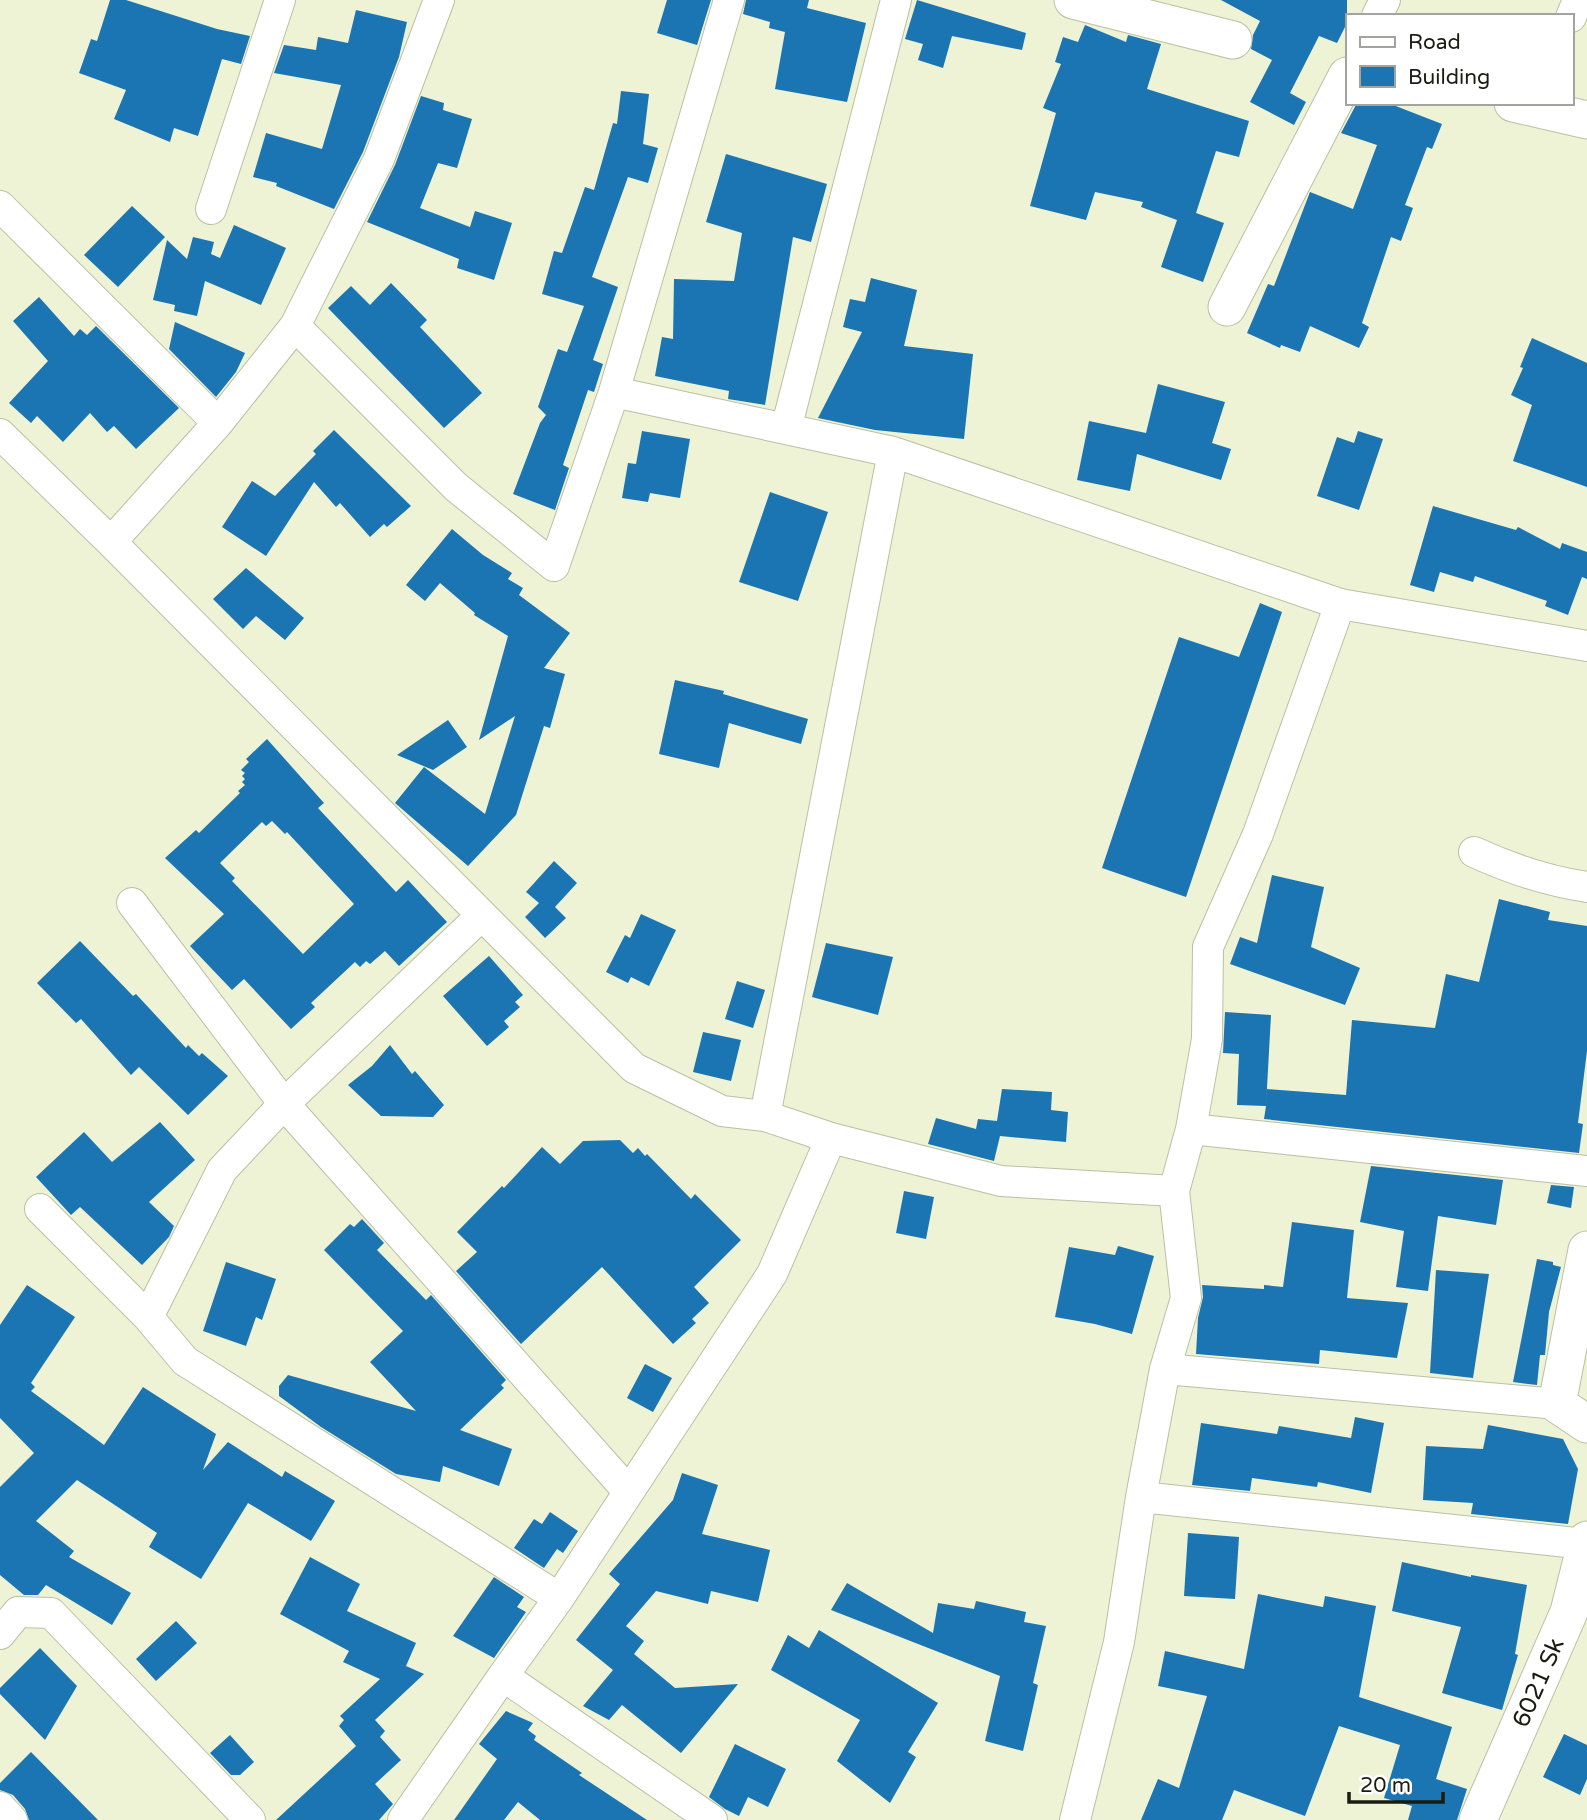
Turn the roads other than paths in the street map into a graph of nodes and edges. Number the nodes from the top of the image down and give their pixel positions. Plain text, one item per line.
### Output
1 (280, 0) edge
2 (439, 0) edge
3 (729, 0) edge
4 (896, 0) edge
5 (1073, 0) edge
6 (1139, 7) edge
7 (1233, 40) dead end
8 (1346, 78) edge
9 (1528, 105) edge
10 (1587, 120) edge
11 (0, 206) edge
12 (211, 209) dead end
13 (1227, 307) dead end
14 (295, 326) junction
15 (614, 392) junction
16 (218, 424) junction
17 (786, 429) junction
18 (0, 434) edge
19 (893, 452) junction
20 (111, 542) junction
21 (1340, 604) junction
22 (1587, 646) edge
23 (1474, 852) dead end
24 (1587, 887) edge
25 (132, 904) dead end
26 (482, 915) junction
27 (284, 1104) junction
28 (765, 1116) junction
29 (1191, 1129) junction
30 (831, 1138) junction
31 (1587, 1171) edge
32 (1174, 1191) junction
33 (40, 1209) dead end
34 (1587, 1250) edge
35 (148, 1317) junction
36 (1164, 1369) junction
37 (1557, 1404) junction
38 (1587, 1424) edge
39 (628, 1491) junction
40 (1141, 1497) junction
41 (1587, 1542) edge
42 (559, 1598) junction
43 (1578, 1616) edge
44 (0, 1634) edge
45 (503, 1676) junction
46 (0, 1807) edge
47 (12, 1820) edge
48 (250, 1820) edge
49 (403, 1820) edge
50 (712, 1820) edge
51 (1075, 1820) edge
52 (1478, 1820) edge

1 - 12 street
2 - 14 street
3 - 15 street
4 - 17 street
5 - 6 street
6 - 7 street
8 - 13 street
9 - 10 street
11 - 16 street
14 - 15 street
14 - 16 street
15 - 17 street
16 - 20 street
17 - 19 street
18 - 20 street
19 - 21 street
19 - 28 street
20 - 26 street
21 - 22 street
21 - 29 street
23 - 24 street
25 - 27 street
26 - 27 street
26 - 28 street
27 - 35 street
27 - 39 street
28 - 30 street
29 - 31 street
29 - 32 street
30 - 32 street
30 - 39 street
32 - 36 street
33 - 35 street
34 - 37 street
35 - 42 street
36 - 37 street
36 - 40 street
37 - 38 street
39 - 42 street
40 - 41 street
40 - 51 street
41 - 43 street, 6021 Sk
42 - 45 street
43 - 52 street, 6021 Sk
44 - 48 street
45 - 49 street
45 - 50 street
46 - 47 street

